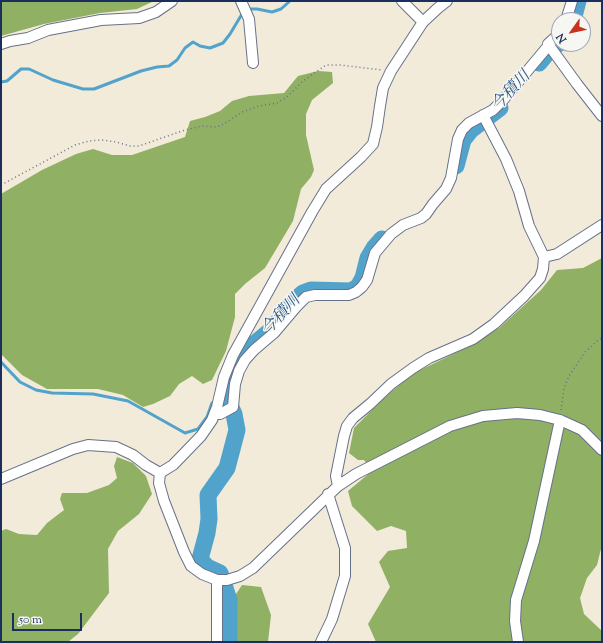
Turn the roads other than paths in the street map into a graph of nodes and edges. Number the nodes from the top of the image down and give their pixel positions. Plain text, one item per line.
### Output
1 (172, 1) edge
2 (241, 1) edge
3 (402, 1) edge
4 (447, 1) edge
5 (572, 1) edge
6 (569, 12) edge
7 (423, 22) junction
8 (551, 41) edge
9 (1, 44) edge
10 (549, 45) junction
11 (253, 63) dead end
12 (483, 115) junction
13 (602, 116) edge
14 (602, 225) edge
15 (544, 257) junction
16 (215, 413) junction
17 (560, 420) junction
18 (602, 450) edge
19 (17, 472) junction
20 (160, 473) junction
21 (1, 479) edge
22 (338, 486) junction
23 (1, 487) edge
24 (328, 494) junction
25 (217, 580) junction
26 (515, 640) edge
27 (217, 642) edge
28 (321, 642) edge

1 - 9 street
2 - 11 street
3 - 7 street
4 - 7 street
5 - 6 street
7 - 16 street
8 - 10 street
10 - 12 street
10 - 13 street
12 - 15 street
12 - 16 street
14 - 15 street
15 - 22 street
16 - 20 street
17 - 18 street
17 - 22 street
17 - 26 street
19 - 20 street
19 - 21 street
19 - 23 street
20 - 25 street
22 - 24 street
24 - 25 street
24 - 28 street
25 - 27 street

